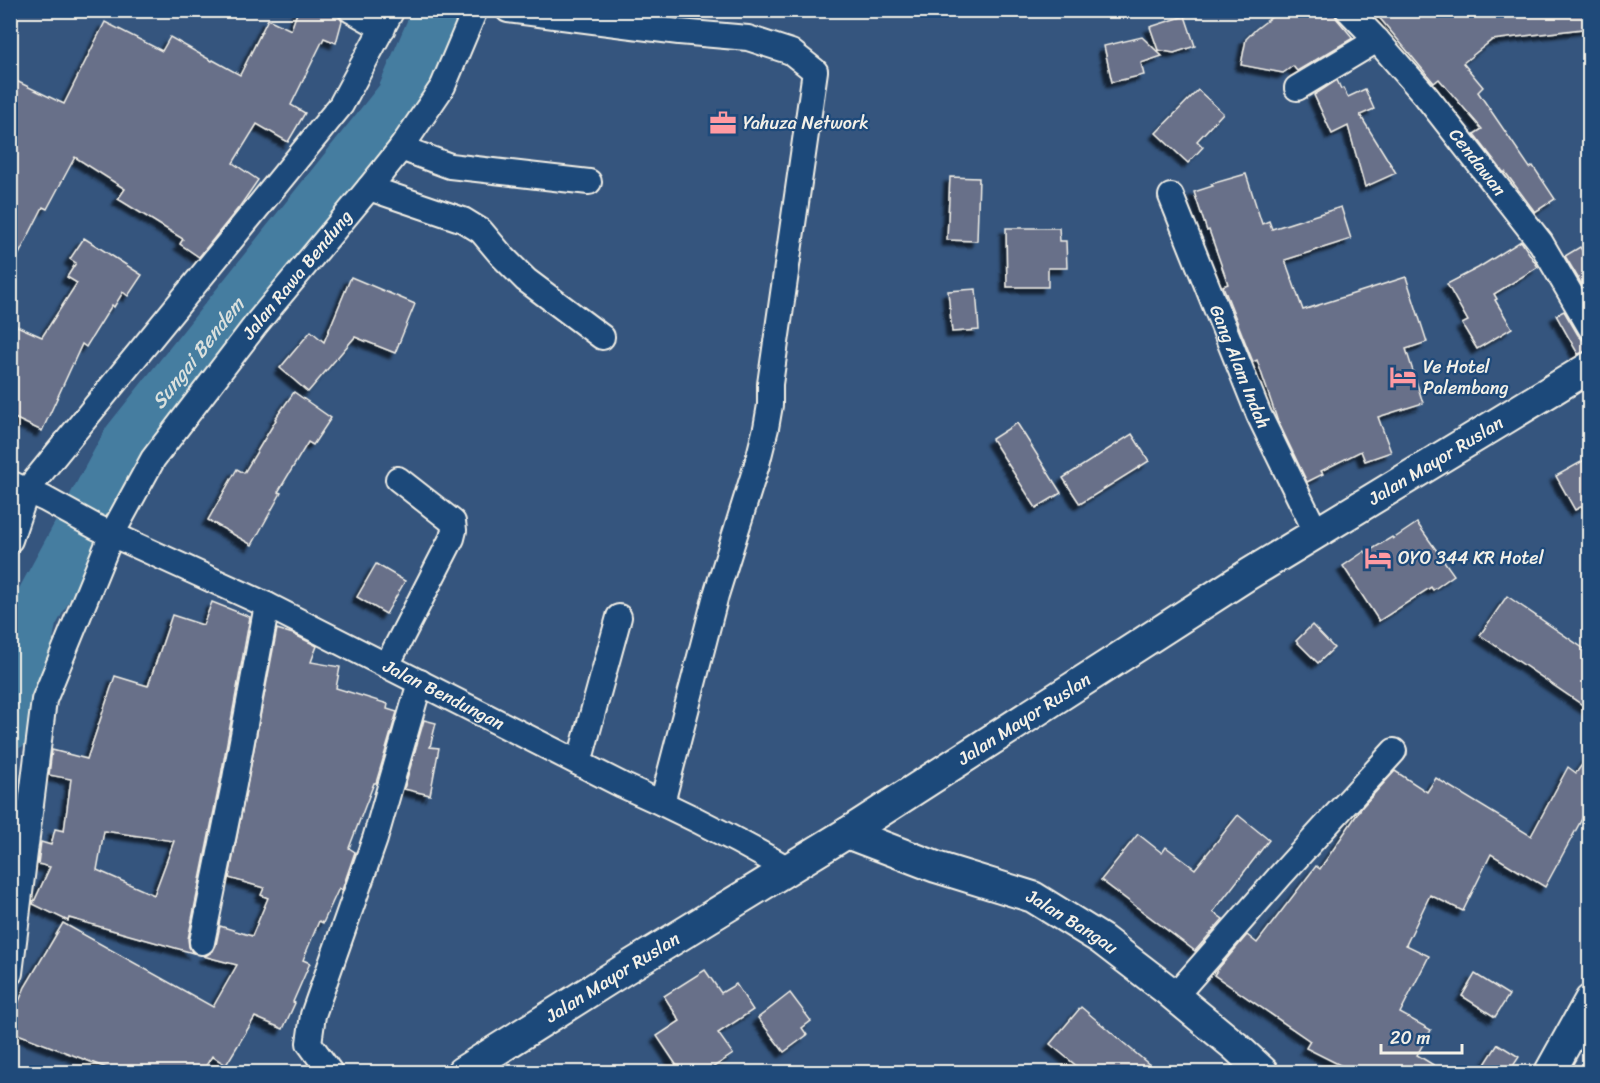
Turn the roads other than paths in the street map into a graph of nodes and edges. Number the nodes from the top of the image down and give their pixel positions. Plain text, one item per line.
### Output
1 (351, 10) edge
2 (475, 10) edge
3 (507, 10) edge
4 (1348, 10) edge
5 (388, 19) edge
6 (1377, 39) junction
7 (1297, 88) dead end
8 (401, 147) junction
9 (589, 182) dead end
10 (369, 188) junction
11 (1171, 196) dead end
12 (1590, 327) edge
13 (602, 337) dead end
14 (1590, 367) edge
15 (398, 479) dead end
16 (28, 491) edge
17 (104, 530) junction
18 (1317, 534) junction
19 (10, 540) edge
20 (267, 604) junction
21 (619, 617) dead end
22 (387, 665) junction
23 (420, 682) junction
24 (1394, 751) dead end
25 (579, 763) junction
26 (662, 803) junction
27 (847, 833) junction
28 (788, 869) junction
29 (201, 942) dead end
30 (10, 973) edge
31 (1175, 996) junction
32 (1590, 1000) edge
33 (330, 1072) edge
34 (462, 1072) edge
35 (1263, 1072) edge
36 (1550, 1072) edge

1 - 5 street
2 - 8 street, Jalan Rawa Bendung
3 - 26 street
4 - 6 street, Cendawan
5 - 16 street
6 - 7 street
6 - 12 street, Cendawan
8 - 9 street
8 - 10 street, Jalan Rawa Bendung
10 - 13 street
10 - 17 street, Jalan Rawa Bendung
11 - 18 street, Gang Alam Indah
14 - 18 street, Jalan Mayor Ruslan
15 - 22 street
16 - 17 street, Jalan Bendungan
16 - 19 street
17 - 20 street, Jalan Bendungan
17 - 30 street, Jalan Rawa Bendung
18 - 27 street, Jalan Mayor Ruslan
20 - 22 street, Jalan Bendungan
20 - 29 street
21 - 25 street
22 - 23 street, Jalan Bendungan
23 - 25 street, Jalan Bendungan
23 - 33 street
24 - 31 street
25 - 26 street, Jalan Bendungan
26 - 28 street, Jalan Bendungan
27 - 28 street, Jalan Mayor Ruslan
27 - 31 street, Jalan Bangau
28 - 34 street, Jalan Mayor Ruslan
31 - 35 street, Jalan Bangau
32 - 36 street

